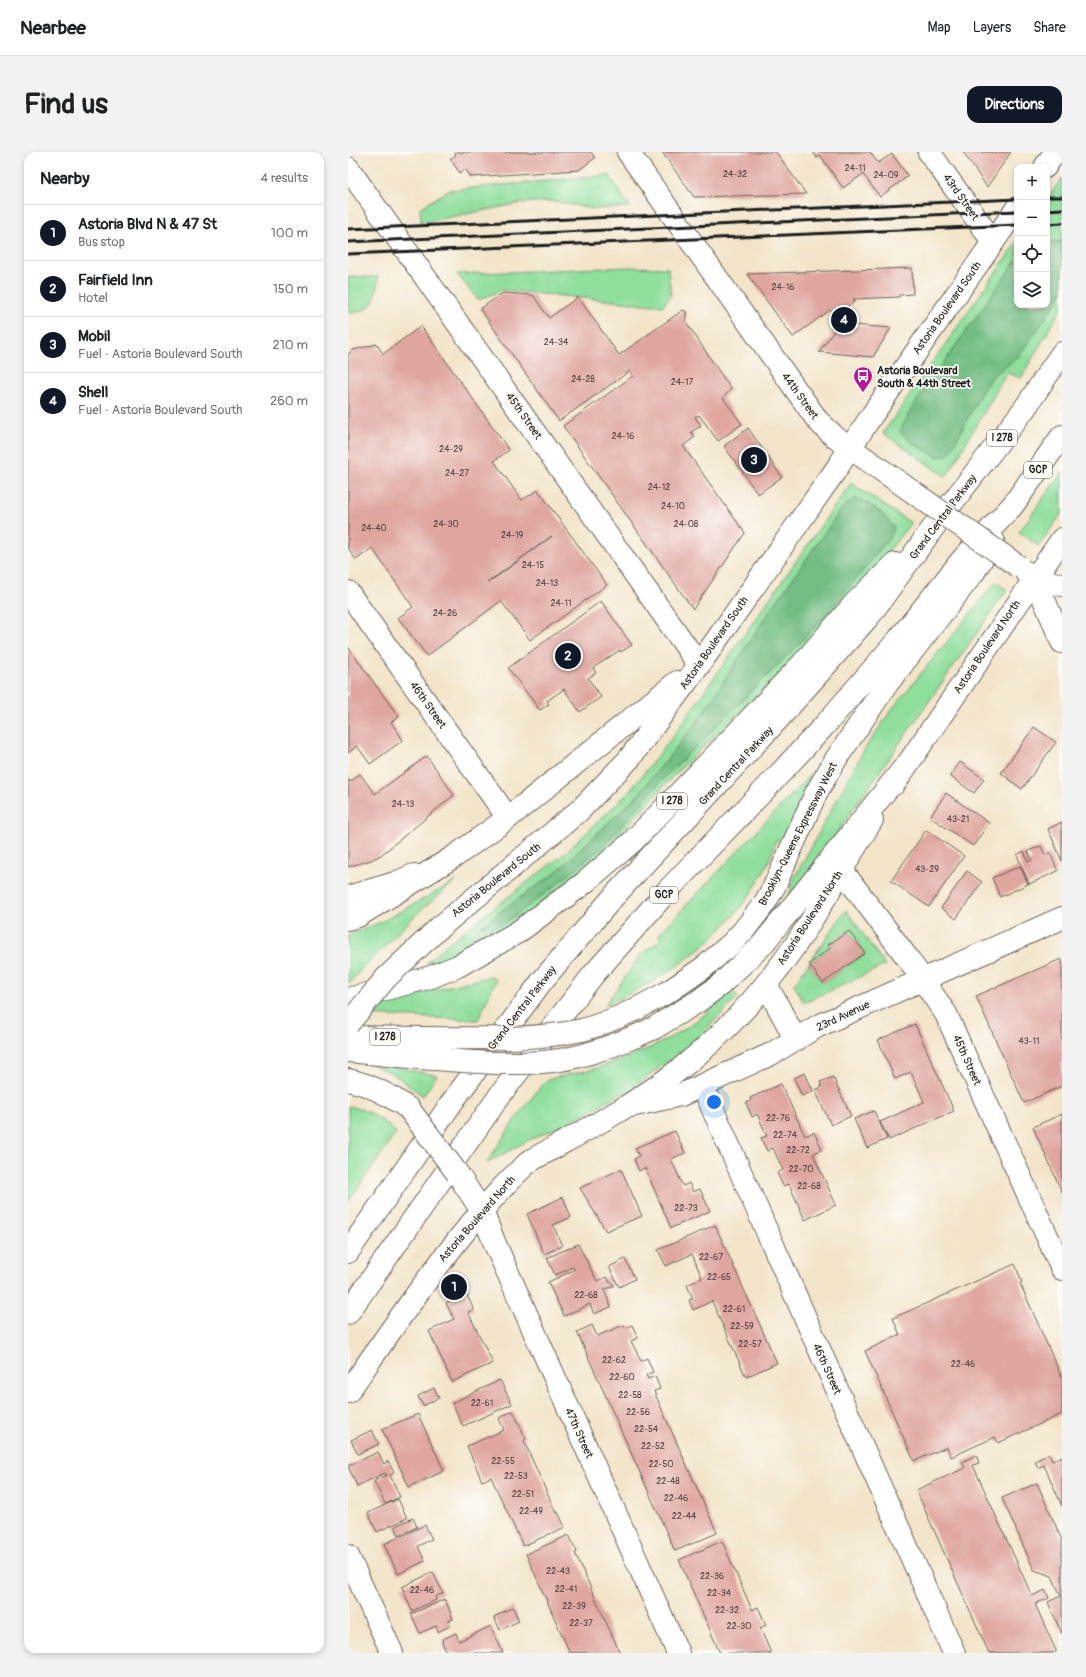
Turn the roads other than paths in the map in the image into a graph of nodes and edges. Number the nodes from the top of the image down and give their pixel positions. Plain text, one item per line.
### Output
1 (628, 152) edge
2 (929, 152) edge
3 (1055, 152) edge
4 (1047, 164) edge
5 (348, 168) edge
6 (1014, 212) edge
7 (993, 242) junction
8 (1062, 352) edge
9 (1062, 436) edge
10 (857, 453) junction
11 (1013, 505) junction
12 (938, 521) junction
13 (1062, 539) edge
14 (1026, 572) junction
15 (1062, 585) edge
16 (348, 592) edge
17 (1062, 642) edge
18 (699, 665) junction
19 (904, 768) junction
20 (508, 818) junction
21 (455, 856) junction
22 (841, 869) junction
23 (348, 897) edge
24 (1062, 918) edge
25 (348, 920) edge
26 (923, 980) junction
27 (766, 984) junction
28 (348, 999) edge
29 (348, 1024) edge
30 (348, 1037) edge
31 (796, 1040) junction
32 (421, 1048) junction
33 (348, 1051) edge
34 (348, 1080) edge
35 (702, 1085) junction
36 (622, 1108) junction
37 (482, 1211) junction
38 (348, 1252) edge
39 (1062, 1269) edge
40 (348, 1313) edge
41 (348, 1392) edge
42 (348, 1556) edge
43 (392, 1653) edge
44 (678, 1653) edge
45 (954, 1653) edge

1 - 10 main road, 44th Street
2 - 7 main road, 43rd Street
3 - 4 main road
5 - 18 main road, 45th Street
6 - 7 main road, Astoria Boulevard South
7 - 10 main road, Astoria Boulevard South
8 - 12 main road, Grand Central Parkway / I 278
9 - 11 main road, GCP
10 - 14 main road, 44th Street, bridge
10 - 18 main road, Astoria Boulevard South
11 - 32 main road, Brooklyn-Queens Expressway West / I 278, bridge
11 - 40 main road, GCP
12 - 28 main road, I 278
12 - 38 main road, Grand Central Parkway
13 - 14 main road, Astoria Boulevard North
14 - 15 main road
14 - 17 main road
14 - 19 main road, Astoria Boulevard North
16 - 20 main road, 46th Street
18 - 20 main road
18 - 29 main road, Astoria Boulevard South, bridge
19 - 22 main road, Astoria Boulevard North
19 - 32 main road, bridge
20 - 21 main road
21 - 23 main road
21 - 25 main road
22 - 26 main road, 45th Street
22 - 27 main road, Astoria Boulevard North
24 - 26 main road, 23rd Avenue
26 - 31 main road, 23rd Avenue
26 - 39 main road, 45th Street
27 - 31 main road
27 - 36 main road, Astoria Boulevard North
30 - 32 main road, Brooklyn-Queens Expressway West / I 278
31 - 35 main road, 23rd Avenue
32 - 33 main road
34 - 37 main road, bridge
35 - 36 main road, 23rd Avenue
35 - 45 main road, 46th Street
36 - 37 main road, Astoria Boulevard North
37 - 41 main road, Astoria Boulevard North
37 - 44 main road, 47th Street
42 - 43 main road

